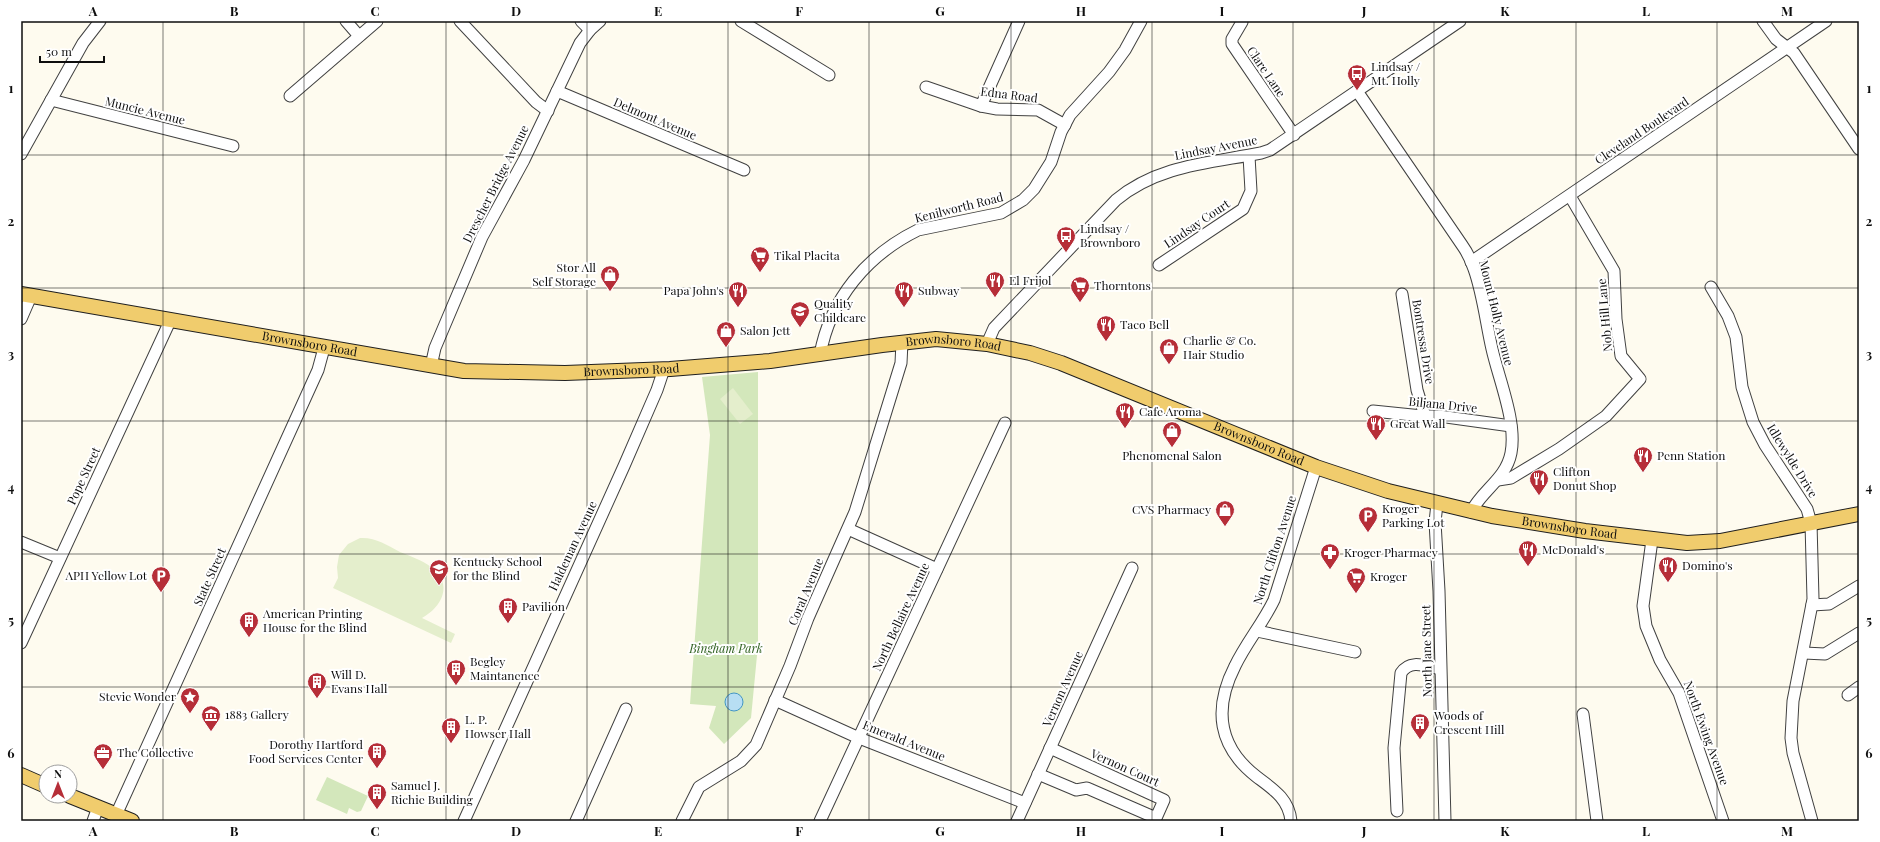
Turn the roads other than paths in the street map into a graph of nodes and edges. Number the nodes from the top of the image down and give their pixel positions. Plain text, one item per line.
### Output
1 (100, 21) edge
2 (346, 21) edge
3 (377, 21) edge
4 (460, 21) edge
5 (581, 21) edge
6 (600, 21) edge
7 (741, 21) edge
8 (1019, 21) edge
9 (1141, 21) edge
10 (1460, 21) edge
11 (1764, 21) edge
12 (1826, 21) edge
13 (1242, 22) edge
14 (590, 30) junction
15 (359, 36) junction
16 (1786, 47) junction
17 (829, 75) dead end
18 (926, 88) dead end
19 (557, 91) junction
20 (1357, 92) junction
21 (290, 96) dead end
22 (51, 100) junction
23 (981, 106) junction
24 (548, 110) junction
25 (1065, 125) junction
26 (1294, 135) junction
27 (233, 146) dead end
28 (1859, 149) edge
29 (21, 154) edge
30 (1249, 156) junction
31 (744, 170) dead end
32 (1570, 196) junction
33 (1471, 262) junction
34 (1159, 265) dead end
35 (1711, 286) dead end
36 (1402, 294) dead end
37 (26, 295) edge
38 (21, 319) edge
39 (170, 321) junction
40 (902, 342) junction
41 (987, 344) junction
42 (324, 348) junction
43 (820, 354) junction
44 (431, 366) junction
45 (664, 369) junction
46 (1372, 411) dead end
47 (1425, 416) junction
48 (1005, 423) dead end
49 (1511, 426) junction
50 (1316, 467) junction
51 (1498, 480) junction
52 (1437, 504) junction
53 (1470, 512) junction
54 (1859, 514) edge
55 (1811, 523) junction
56 (848, 528) junction
57 (1652, 540) junction
58 (21, 542) edge
59 (60, 558) junction
60 (1132, 568) dead end
61 (937, 569) junction
62 (1859, 586) edge
63 (1812, 605) junction
64 (1257, 631) junction
65 (1859, 633) edge
66 (21, 643) edge
67 (1355, 652) dead end
68 (1804, 652) junction
69 (1440, 669) junction
70 (1859, 687) edge
71 (1848, 695) dead end
72 (775, 700) junction
73 (626, 709) dead end
74 (1583, 714) dead end
75 (859, 738) junction
76 (1050, 748) junction
77 (1038, 774) junction
78 (21, 775) edge
79 (38, 782) edge
80 (78, 799) edge
81 (1025, 803) junction
82 (98, 807) junction
83 (1397, 811) dead end
84 (116, 815) junction
85 (93, 821) edge
86 (132, 821) edge
87 (464, 821) edge
88 (576, 821) edge
89 (682, 821) edge
90 (820, 821) edge
91 (1017, 821) edge
92 (1291, 821) edge
93 (1445, 821) edge
94 (1597, 821) edge
95 (1723, 821) edge
96 (1812, 821) edge

1 - 22 street
2 - 15 street
3 - 15 street
4 - 24 street
5 - 14 street
6 - 14 street, Drescher Bridge Avenue
7 - 17 street
8 - 23 street
9 - 25 street, Kenilworth Road
10 - 20 street, Lindsay Avenue
11 - 16 street
12 - 16 street, Cleveland Boulevard
13 - 26 street, Clare Lane
14 - 19 street, Drescher Bridge Avenue
15 - 21 street
16 - 28 street
16 - 32 street, Cleveland Boulevard
18 - 23 street, Edna Road
19 - 24 street, Drescher Bridge Avenue
19 - 31 street, Delmont Avenue
20 - 26 street, Lindsay Avenue
20 - 33 street, Mount Holly Avenue
22 - 27 street, Muncie Avenue
22 - 29 street
23 - 25 street, Edna Road
24 - 44 street, Drescher Bridge Avenue
25 - 43 street, Kenilworth Road
26 - 30 street, Lindsay Avenue
30 - 34 street, Lindsay Court
30 - 41 street, Lindsay Avenue
32 - 33 street, Cleveland Boulevard
32 - 51 street, Nob Hill Lane
33 - 49 street, Mount Holly Avenue
35 - 55 street, Idlewylde Drive
36 - 47 street, Bontressa Drive
37 - 38 street
37 - 39 main road, Brownsboro Road
39 - 42 main road, Brownsboro Road
39 - 59 street, Pope Street
40 - 41 main road, Brownsboro Road
40 - 43 main road, Brownsboro Road
40 - 56 street, Coral Avenue
41 - 50 main road, Brownsboro Road
42 - 44 main road, Brownsboro Road
42 - 84 street, State Street
43 - 45 main road, Brownsboro Road
44 - 45 main road, Brownsboro Road
45 - 87 street, Haldeman Avenue
46 - 47 street, Biljana Drive
47 - 49 street, Biljana Drive
48 - 61 street, North Bellaire Avenue
49 - 51 street, Mount Holly Avenue
50 - 52 main road, Brownsboro Road
50 - 64 street, North Clifton Avenue
51 - 53 street, Mount Holly Avenue
52 - 53 main road, Brownsboro Road
52 - 69 street, North Jane Street
53 - 57 main road, Brownsboro Road
54 - 55 main road, Brownsboro Road
55 - 57 main road, Brownsboro Road
55 - 63 street, Idlewylde Drive
56 - 61 street
56 - 72 street, Coral Avenue
57 - 95 street, North Ewing Avenue
58 - 59 street
59 - 66 street, Pope Street
60 - 76 street, Vernon Avenue
61 - 75 street, North Bellaire Avenue
62 - 63 street
63 - 68 street, Idlewylde Drive
64 - 67 street
64 - 92 street, North Clifton Avenue
65 - 68 street
68 - 96 street, Idlewylde Drive
69 - 83 street
69 - 93 street, North Jane Street
70 - 71 street
72 - 75 street, Emerald Avenue
72 - 89 street, Coral Avenue
73 - 88 street
74 - 94 street
75 - 81 street, Emerald Avenue
75 - 90 street, North Bellaire Avenue
76 - 77 street, Vernon Avenue
76 - 77 street, Vernon Court
77 - 81 street, Vernon Avenue
78 - 79 main road
80 - 82 main road
81 - 91 street, Vernon Avenue
82 - 84 main road
82 - 85 street
84 - 86 main road

